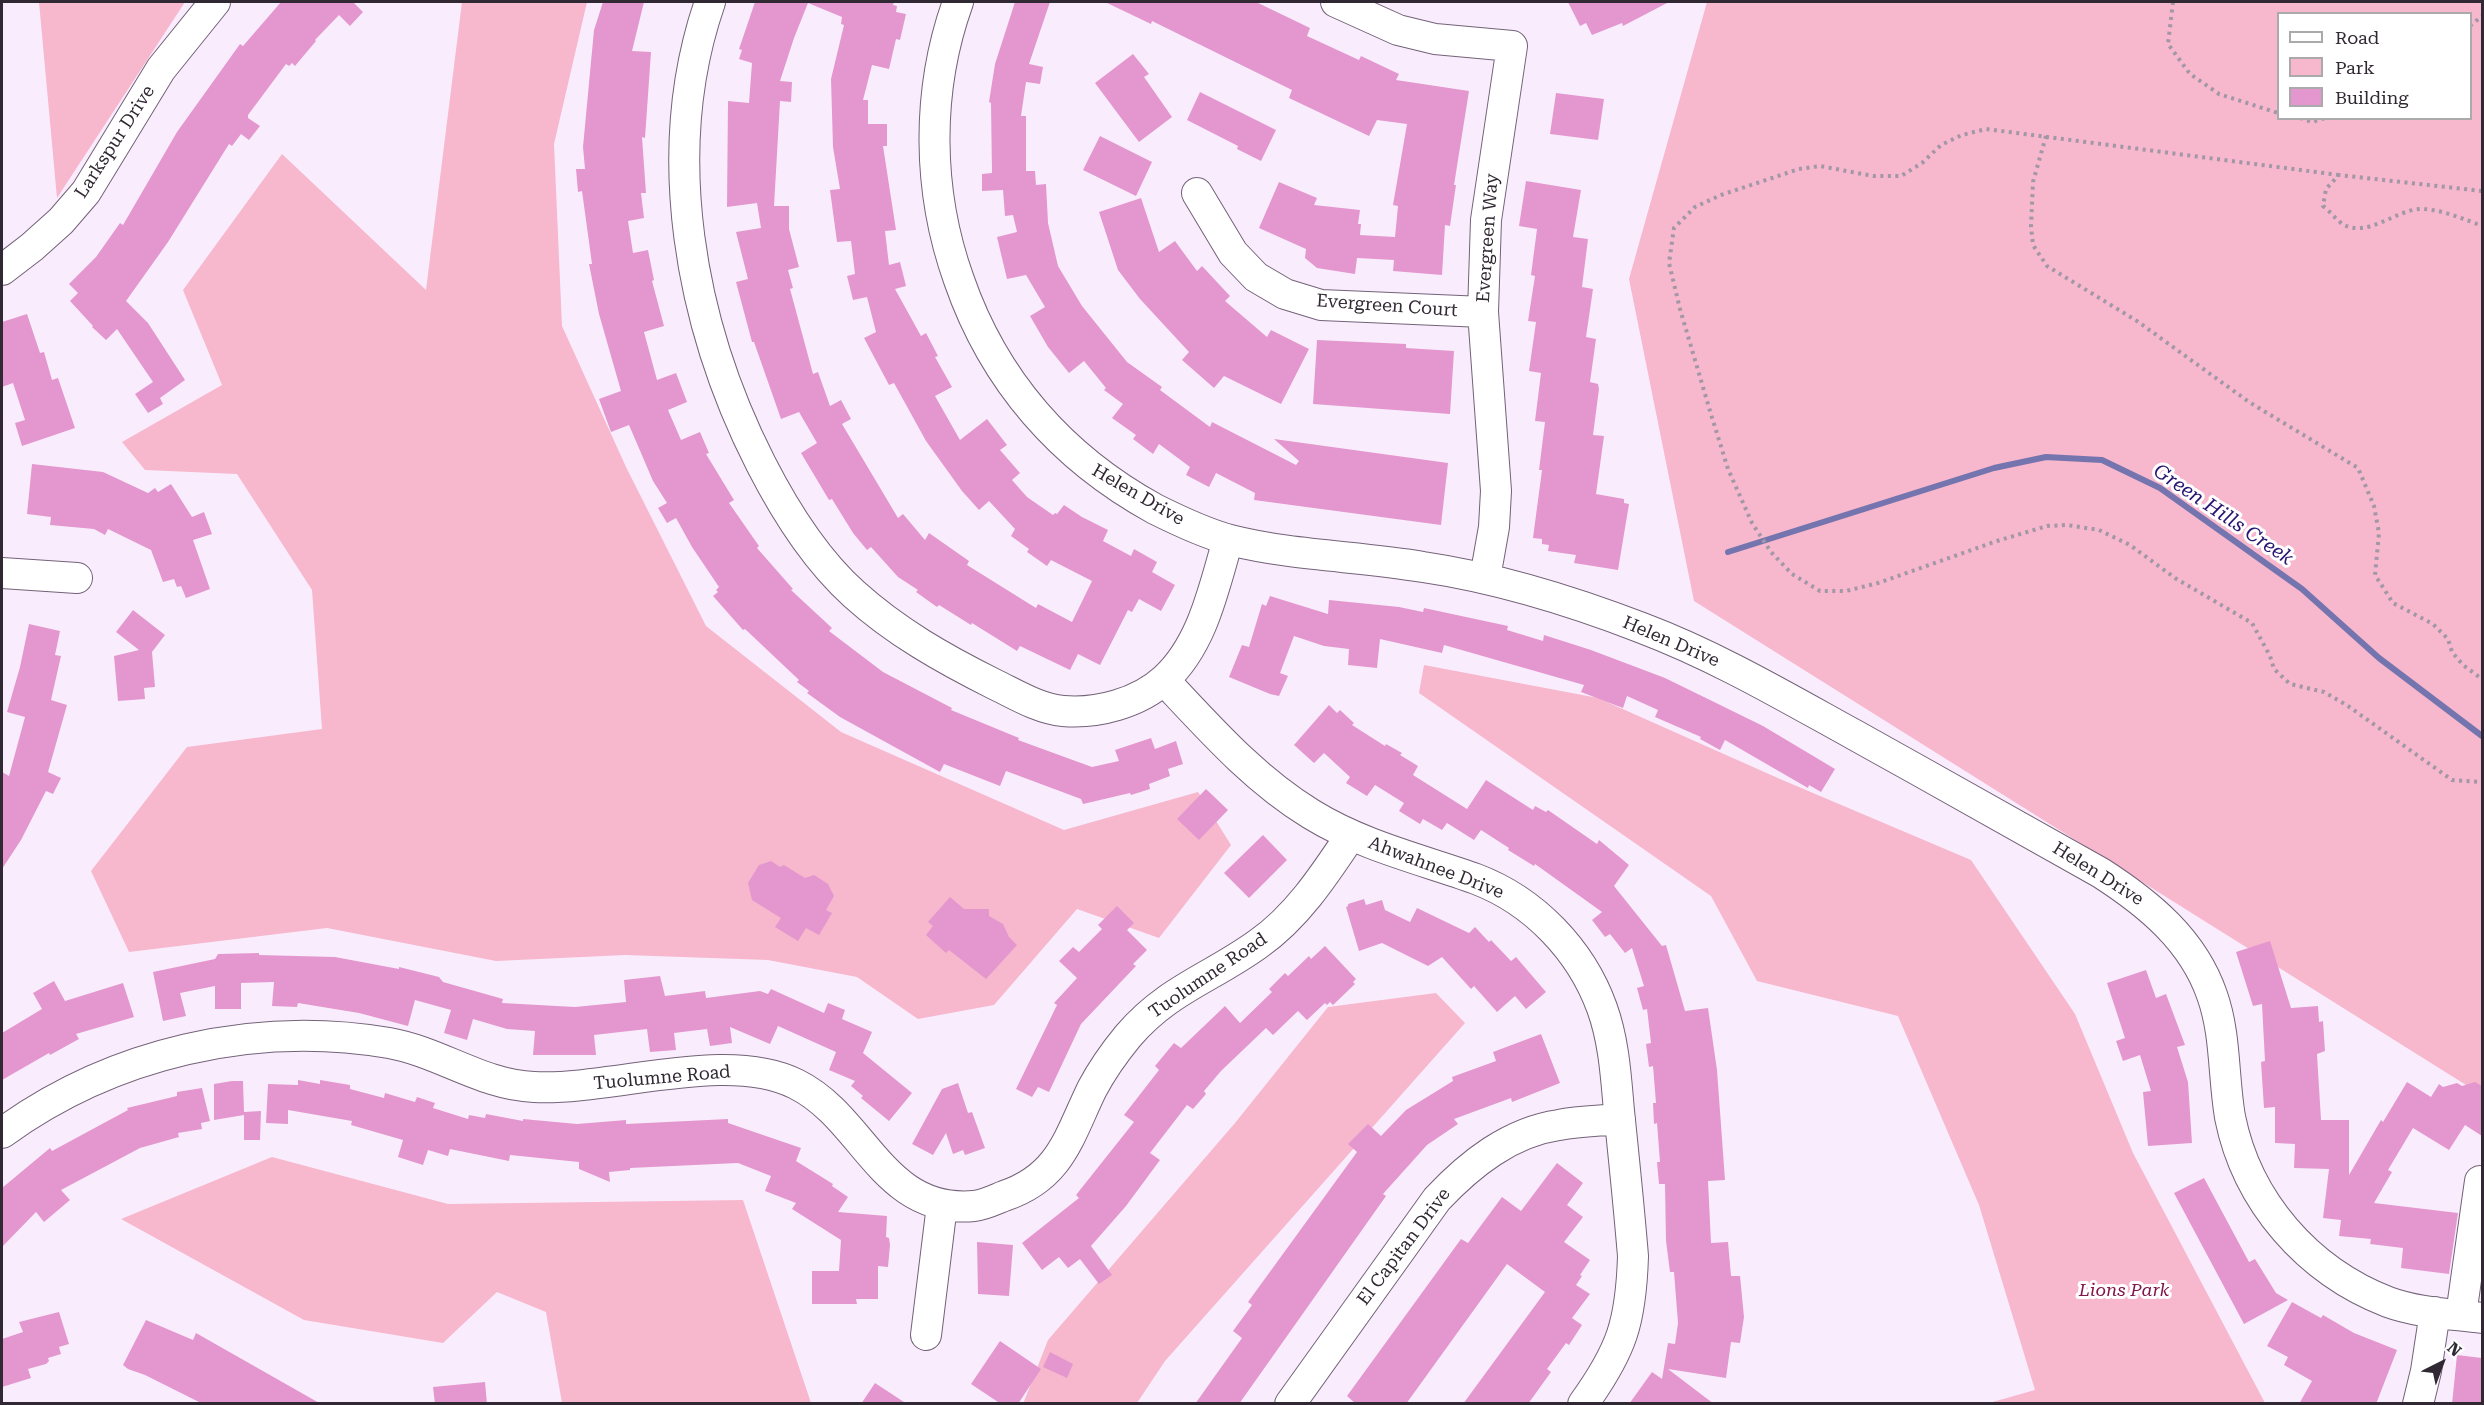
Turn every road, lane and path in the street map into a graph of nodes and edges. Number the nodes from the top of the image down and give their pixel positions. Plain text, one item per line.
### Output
1 (215, 2) edge
2 (710, 2) edge
3 (958, 2) edge
4 (1336, 2) edge
5 (2172, 2) edge
6 (2277, 113) edge
7 (2046, 136) junction
8 (2339, 175) junction
9 (2482, 191) edge
10 (1197, 194) dead end
11 (2482, 226) edge
12 (2, 270) edge
13 (1483, 312) junction
14 (1228, 540) junction
15 (2, 573) edge
16 (77, 578) dead end
17 (1485, 578) junction
18 (2482, 679) edge
19 (1164, 680) junction
20 (2482, 782) edge
21 (1351, 835) junction
22 (1620, 1119) junction
23 (2, 1133) edge
24 (2480, 1181) dead end
25 (942, 1205) junction
26 (2460, 1315) edge
27 (926, 1335) dead end
28 (1290, 1404) edge
29 (1583, 1404) edge
30 (2418, 1404) edge

1 - 12 street, Larkspur Drive
2 - 19 street
3 - 14 street, Helen Drive
4 - 13 street, Evergreen Way
5 - 6 path
7 - 8 path
7 - 18 path
7 - 20 path
8 - 9 path
8 - 11 path
10 - 13 street, Evergreen Court
13 - 17 street, Evergreen Way
14 - 17 street, Helen Drive
14 - 19 street
15 - 16 street
17 - 26 street, Helen Drive
19 - 21 street, Ahwahnee Drive
21 - 22 street, Ahwahnee Drive
21 - 25 street, Tuolumne Road
22 - 28 street, El Capitan Drive
22 - 29 street, Ahwahnee Drive
23 - 25 street, Tuolumne Road
24 - 26 street
25 - 27 street
26 - 30 street

